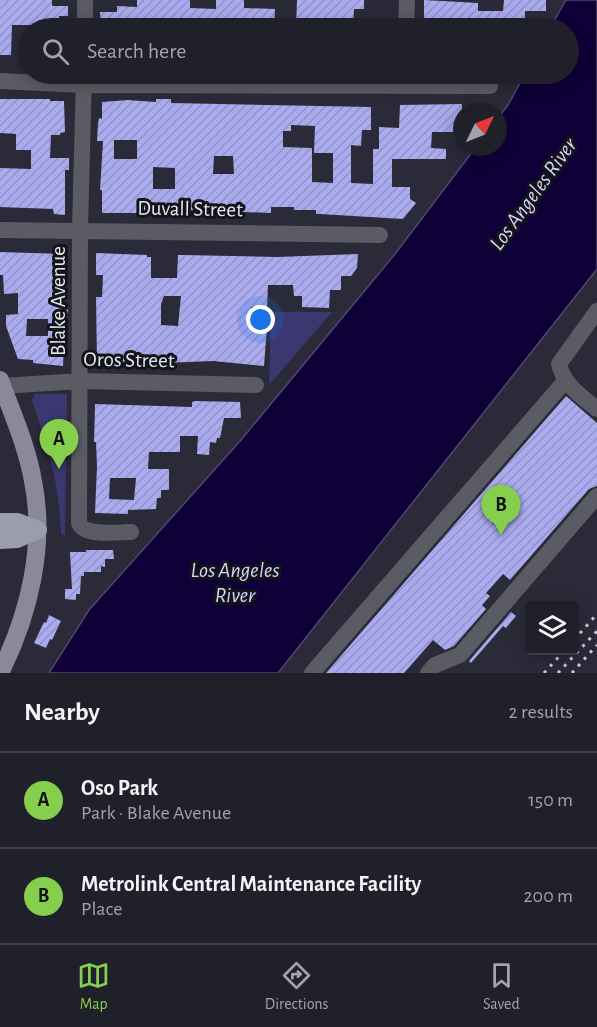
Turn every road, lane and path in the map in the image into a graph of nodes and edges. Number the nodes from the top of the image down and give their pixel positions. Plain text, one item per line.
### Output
1 (85, 0) edge
2 (406, 0) edge
3 (85, 18) edge
4 (406, 18) edge
5 (0, 81) edge
6 (18, 81) edge
7 (84, 84) edge
8 (466, 84) edge
9 (490, 86) dead end
10 (0, 230) edge
11 (80, 230) junction
12 (380, 235) dead end
13 (597, 311) edge
14 (566, 380) junction
15 (80, 381) junction
16 (1, 383) edge
17 (256, 385) dead end
18 (595, 408) edge
19 (597, 496) edge
20 (0, 522) edge
21 (38, 530) junction
22 (131, 532) dead end
23 (0, 540) edge
24 (0, 673) edge
25 (312, 673) edge
26 (428, 673) edge

1 - 3 street
2 - 4 street
5 - 6 street
7 - 11 street, Blake Avenue
8 - 9 street
10 - 11 street, Duvall Street
11 - 12 street, Duvall Street
11 - 15 street, Blake Avenue
13 - 14 street
14 - 18 street
14 - 25 street
15 - 16 street, Oros Street
15 - 17 street, Oros Street
15 - 22 street, Blake Avenue
16 - 21 main road
19 - 26 street
20 - 21 highway
21 - 23 highway
21 - 24 main road

